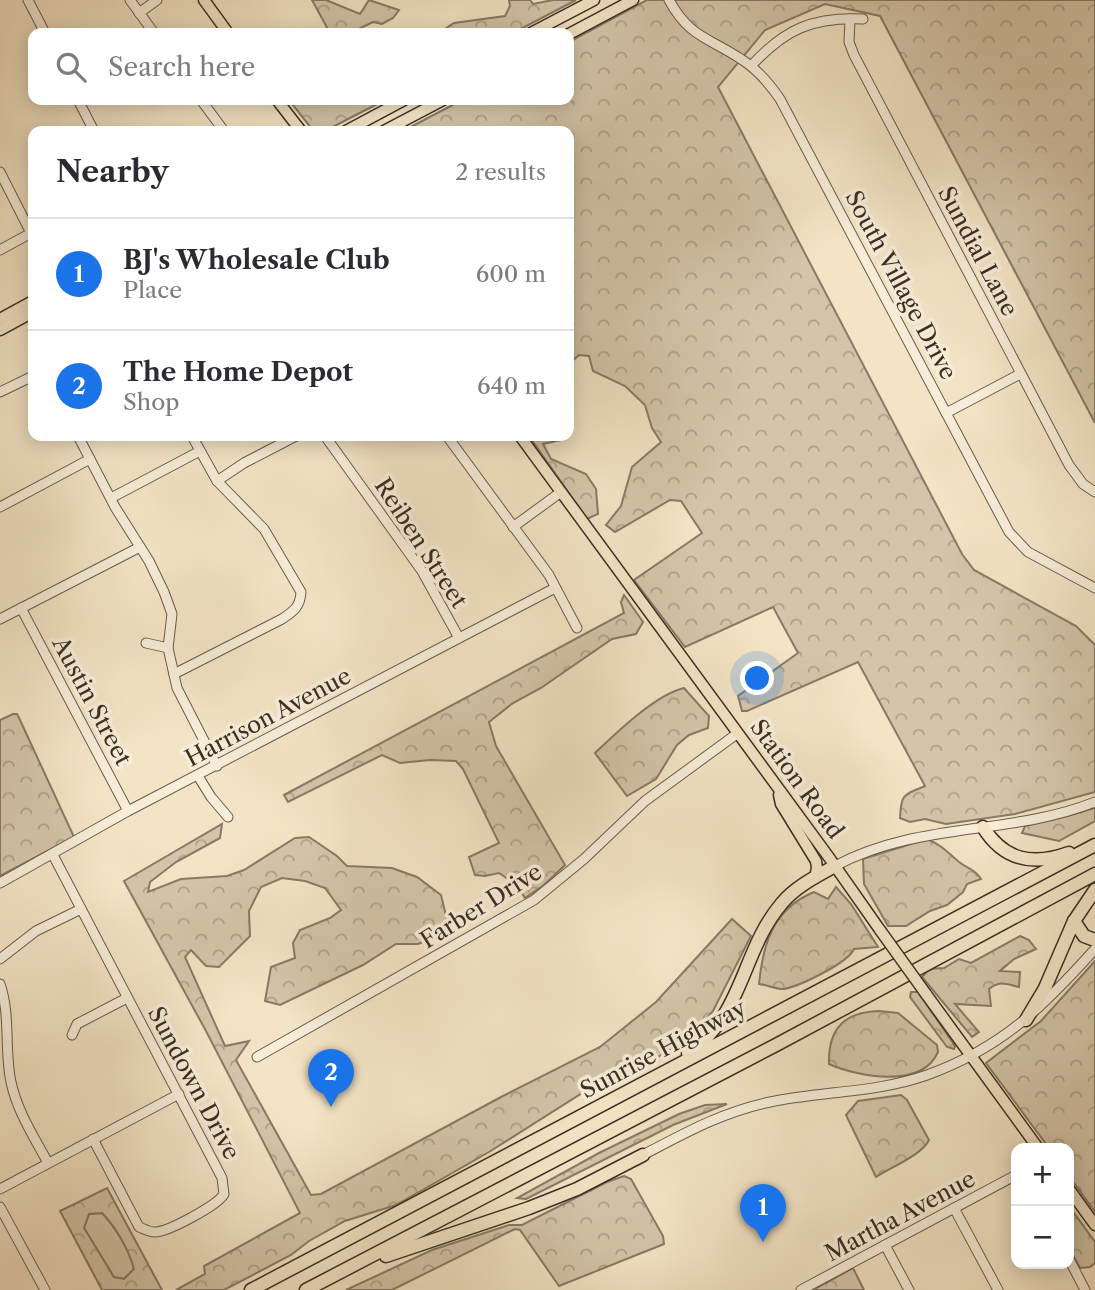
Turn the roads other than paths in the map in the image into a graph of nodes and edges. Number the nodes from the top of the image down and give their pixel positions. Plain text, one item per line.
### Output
1 (28, 0) edge
2 (130, 0) edge
3 (157, 0) edge
4 (204, 0) edge
5 (594, 0) edge
6 (633, 0) edge
7 (669, 0) edge
8 (139, 13) junction
9 (850, 19) junction
10 (863, 19) dead end
11 (42, 28) edge
12 (150, 28) edge
13 (224, 28) edge
14 (541, 28) edge
15 (574, 31) edge
16 (751, 66) junction
17 (81, 105) edge
18 (205, 105) edge
19 (281, 105) edge
20 (395, 105) edge
21 (433, 105) edge
22 (91, 126) edge
23 (220, 126) edge
24 (297, 126) edge
25 (355, 126) edge
26 (393, 126) edge
27 (0, 173) edge
28 (28, 226) edge
29 (28, 235) edge
30 (0, 250) edge
31 (28, 304) edge
32 (28, 315) edge
33 (0, 319) edge
34 (0, 330) edge
35 (1020, 374) junction
36 (28, 378) edge
37 (0, 392) edge
38 (946, 413) junction
39 (81, 441) edge
40 (195, 441) edge
41 (286, 441) edge
42 (328, 441) edge
43 (451, 441) edge
44 (524, 441) edge
45 (200, 451) junction
46 (90, 459) junction
47 (217, 481) junction
48 (561, 492) junction
49 (1095, 492) edge
50 (111, 498) junction
51 (0, 507) edge
52 (513, 527) junction
53 (140, 547) junction
54 (555, 588) junction
55 (1095, 588) edge
56 (21, 608) junction
57 (0, 619) edge
58 (577, 628) dead end
59 (459, 638) junction
60 (146, 643) dead end
61 (168, 648) junction
62 (174, 674) junction
63 (738, 733) junction
64 (217, 766) junction
65 (198, 776) junction
66 (778, 789) junction
67 (1095, 802) edge
68 (128, 811) junction
69 (228, 817) dead end
70 (984, 827) junction
71 (1095, 843) edge
72 (53, 855) junction
73 (835, 866) junction
74 (1095, 874) edge
75 (815, 878) junction
76 (0, 883) edge
77 (1095, 890) edge
78 (80, 909) junction
79 (1074, 921) junction
80 (1095, 940) edge
81 (1095, 948) edge
82 (0, 958) edge
83 (0, 984) edge
84 (127, 998) junction
85 (1026, 1020) junction
86 (72, 1035) dead end
87 (970, 1056) junction
88 (257, 1057) dead end
89 (632, 1089) junction
90 (179, 1094) junction
91 (93, 1139) junction
92 (1034, 1143) edge
93 (643, 1156) joint
94 (48, 1163) junction
95 (1011, 1178) edge
96 (0, 1189) edge
97 (1074, 1196) edge
98 (0, 1207) edge
99 (954, 1208) junction
100 (1095, 1225) edge
101 (885, 1245) junction
102 (1074, 1269) edge
103 (45, 1290) edge
104 (250, 1290) edge
105 (308, 1290) edge
106 (801, 1290) edge
107 (909, 1290) edge
108 (998, 1290) edge
109 (1085, 1290) edge

1 - 11 street
2 - 8 street
3 - 8 street
4 - 13 main road
5 - 14 main road
6 - 15 main road
7 - 16 street, South Village Drive
8 - 12 street
9 - 10 street
9 - 16 street
9 - 35 street, Sundial Lane
16 - 38 street, South Village Drive
17 - 22 street
18 - 23 street
19 - 24 main road
20 - 25 main road
21 - 26 main road
27 - 28 street
29 - 30 street
31 - 33 main road
32 - 34 main road
35 - 38 street
35 - 49 street, Sundial Lane
36 - 37 street
38 - 55 street, South Village Drive
39 - 46 street
40 - 45 street
41 - 47 street
42 - 59 street, Reiben Street
43 - 52 street
44 - 48 main road, Station Road
45 - 47 street
45 - 50 street
46 - 50 street
46 - 51 street
47 - 62 street
48 - 52 street
48 - 63 main road, Station Road
50 - 53 street
52 - 54 street
53 - 56 street
53 - 61 street
54 - 58 street
54 - 59 street, Harrison Avenue
56 - 57 street
56 - 68 street, Austin Street
59 - 64 street, Harrison Avenue
60 - 61 street
61 - 62 street
62 - 64 street
63 - 66 main road, Station Road
63 - 88 street, Farber Drive
64 - 65 street, Harrison Avenue
65 - 68 street, Harrison Avenue
65 - 69 street
66 - 73 main road, Station Road
66 - 75 main road
67 - 70 street
68 - 72 street, Harrison Avenue
70 - 71 highway
70 - 73 street
71 - 89 highway, Sunrise Highway
72 - 76 street, Harrison Avenue
72 - 78 street, Sundown Drive
73 - 75 highway
73 - 87 main road, Station Road, bridge
74 - 105 highway
75 - 89 highway
77 - 79 highway
78 - 82 street
78 - 84 street, Sundown Drive
79 - 80 highway
79 - 85 highway
81 - 85 street
83 - 94 street
84 - 86 street
84 - 90 street, Sundown Drive
85 - 87 street
87 - 92 main road, Station Road
87 - 93 street
89 - 104 highway, Sunrise Highway
90 - 91 street
90 - 91 street, Sundown Drive
91 - 94 street
93 - 105 highway
94 - 96 street
95 - 99 street, Martha Avenue
97 - 100 main road
98 - 103 street
99 - 101 street, Martha Avenue
99 - 108 street
101 - 106 street, Martha Avenue
101 - 107 street
102 - 109 street

